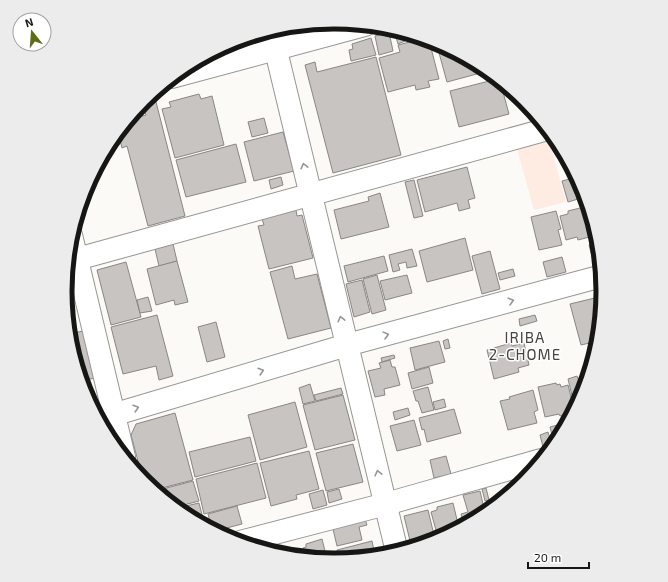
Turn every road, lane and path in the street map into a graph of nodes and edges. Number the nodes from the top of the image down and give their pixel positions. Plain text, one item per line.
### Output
1 (338, 29) edge
2 (273, 40) edge
3 (196, 68) edge
4 (542, 132) edge
5 (311, 194) junction
6 (75, 251) edge
7 (77, 259) junction
8 (595, 278) edge
9 (347, 345) junction
10 (106, 417) edge
11 (112, 430) edge
12 (532, 463) edge
13 (386, 504) junction
14 (251, 539) edge
15 (396, 546) edge

1 - 2 street
2 - 3 street
5 -> 2 street
4 - 5 street
5 - 7 street
9 -> 5 street
6 - 7 street
7 - 10 street
9 -> 8 street
10 -> 9 street
13 -> 9 street
10 - 11 street
12 - 13 street
13 - 14 street
13 - 15 street

